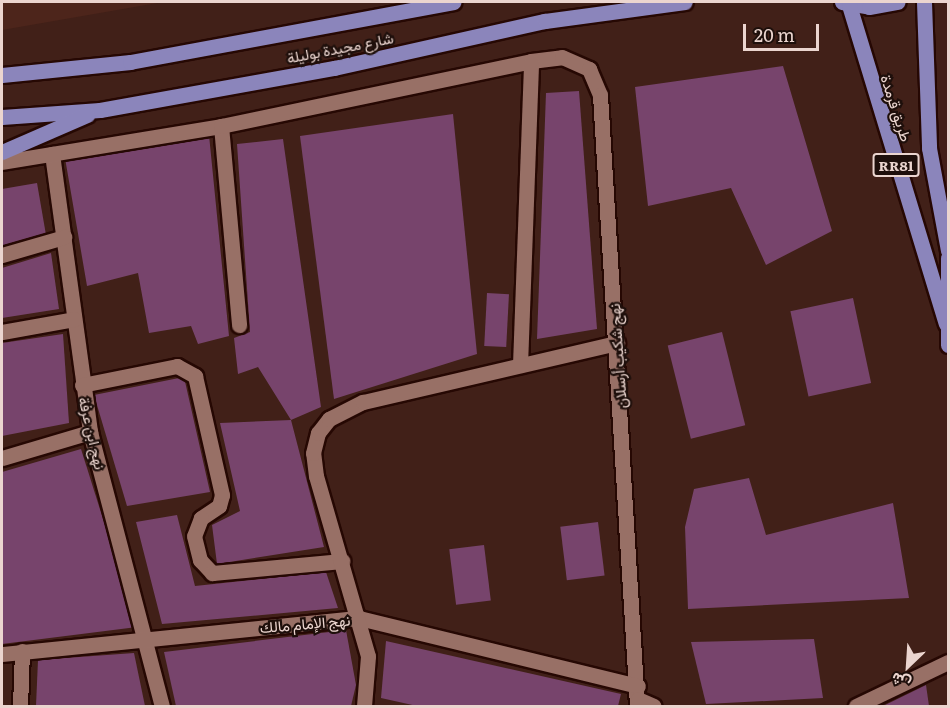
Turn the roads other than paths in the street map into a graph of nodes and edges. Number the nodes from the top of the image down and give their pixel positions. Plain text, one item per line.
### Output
1 (453, 2) edge
2 (685, 2) edge
3 (898, 2) edge
4 (924, 2) edge
5 (845, 3) edge
6 (531, 61) junction
7 (2, 75) edge
8 (100, 110) junction
9 (2, 117) edge
10 (221, 126) junction
11 (2, 152) edge
12 (52, 154) junction
13 (2, 162) edge
14 (64, 237) junction
15 (948, 251) edge
16 (2, 255) edge
17 (948, 258) edge
18 (74, 319) junction
19 (946, 324) junction
20 (239, 325) dead end
21 (2, 332) edge
22 (616, 343) junction
23 (948, 345) edge
24 (520, 365) junction
25 (82, 385) junction
26 (90, 432) junction
27 (2, 458) edge
28 (342, 561) junction
29 (359, 618) junction
30 (148, 637) junction
31 (22, 651) junction
32 (2, 654) edge
33 (948, 662) edge
34 (637, 697) edge
35 (20, 706) edge
36 (162, 706) edge
37 (364, 706) edge
38 (654, 706) edge
39 (856, 706) edge

1 - 7 main road, شارع مجيدة بوليلة
2 - 8 main road, شارع مجيدة بوليلة
3 - 5 main road, RR81
4 - 15 main road, طريق قرمدة / RR81
5 - 19 main road, طريق قرمدة / RR81
6 - 10 street
6 - 22 street, نهج شكيب أرسلان
6 - 24 street
8 - 9 main road, شارع مجيدة بوليلة
8 - 11 main road
10 - 12 street
10 - 20 street
12 - 13 street
12 - 14 street, نهج ابن عرفة
14 - 16 street
14 - 18 street, نهج ابن عرفة
17 - 19 main road, طريق قرمدة / RR81
18 - 21 street
18 - 25 street, نهج ابن عرفة
19 - 23 main road, طريق قرمدة / RR81
22 - 24 street
22 - 34 street, نهج شكيب أرسلان
24 - 28 street
25 - 26 street, نهج ابن عرفة
25 - 28 street
26 - 27 street
26 - 30 street, نهج ابن عرفة
28 - 29 street
29 - 30 street, نهج الإمام مالك
29 - 34 street, نهج الإمام مالك
29 - 37 street
30 - 31 street, نهج الإمام مالك
30 - 36 street, نهج ابن عرفة
31 - 32 street, نهج الإمام مالك
31 - 35 street
33 - 39 street
34 - 38 street, نهج الإمام مالك

